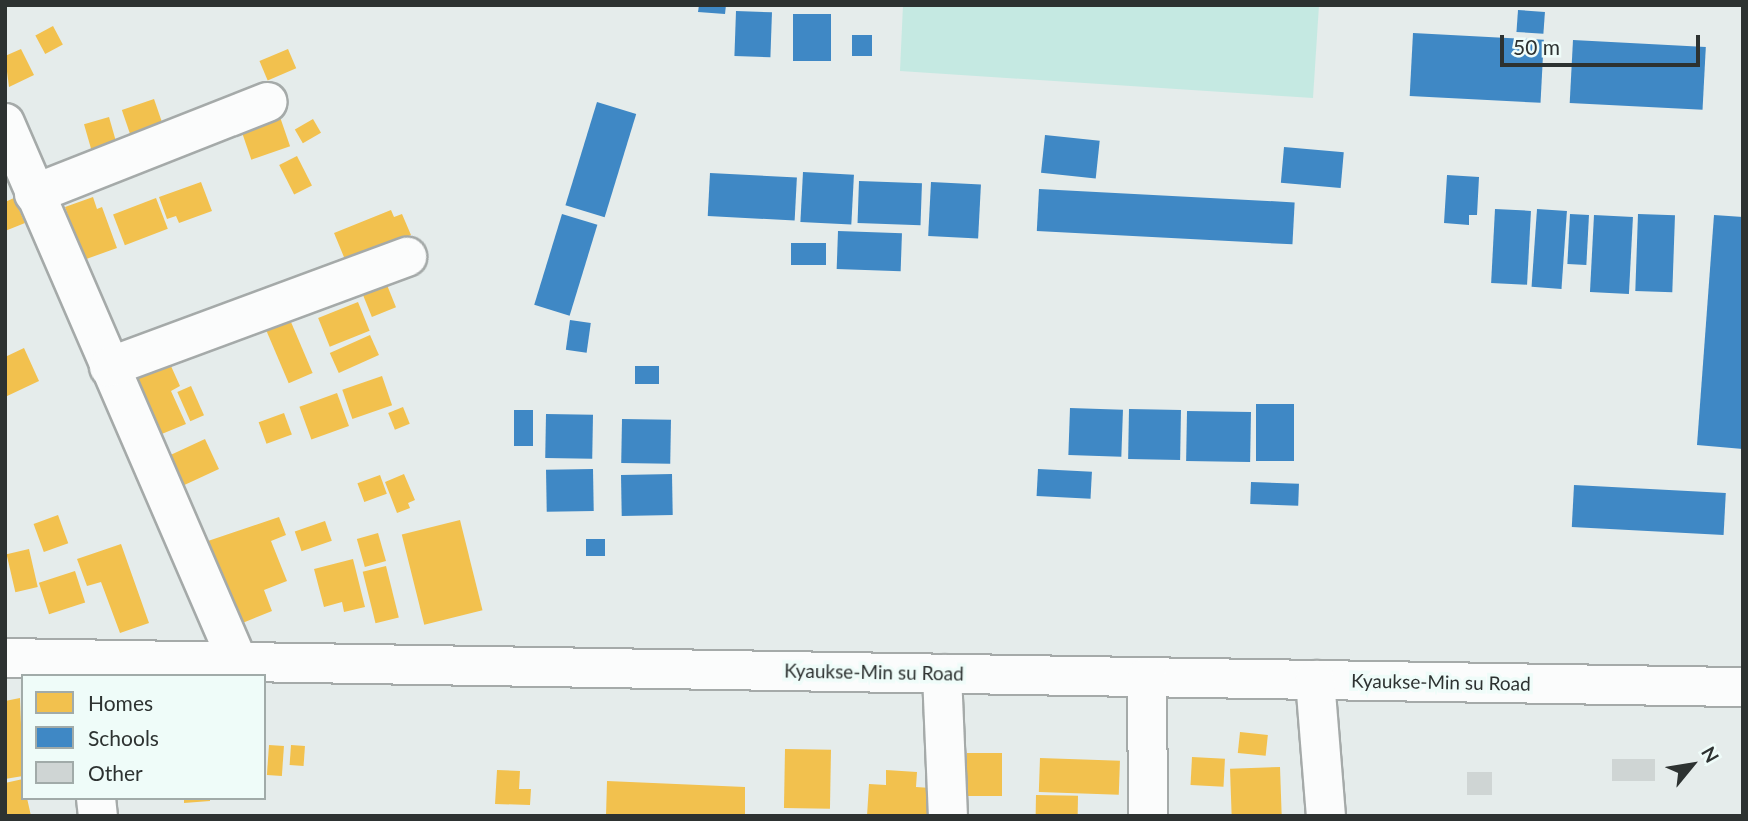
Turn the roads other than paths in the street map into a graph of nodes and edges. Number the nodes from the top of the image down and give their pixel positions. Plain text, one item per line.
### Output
1 (267, 102) dead end
2 (5, 123) edge
3 (34, 194) junction
4 (407, 257) dead end
5 (109, 368) junction
6 (5, 658) edge
7 (238, 662) junction
8 (79, 667) edge
9 (942, 674) junction
10 (1147, 677) junction
11 (1315, 680) junction
12 (1743, 687) edge
13 (948, 816) edge
14 (1148, 816) edge
15 (1326, 816) edge

1 - 3 street
2 - 3 street
3 - 5 street
4 - 5 street
5 - 7 street
6 - 8 street, Kyaukse-Min su Road
7 - 8 street, Kyaukse-Min su Road
7 - 9 street, Kyaukse-Min su Road
9 - 10 street, Kyaukse-Min su Road
9 - 13 street
10 - 11 street, Kyaukse-Min su Road
10 - 14 street
11 - 12 street, Kyaukse-Min su Road
11 - 15 street

